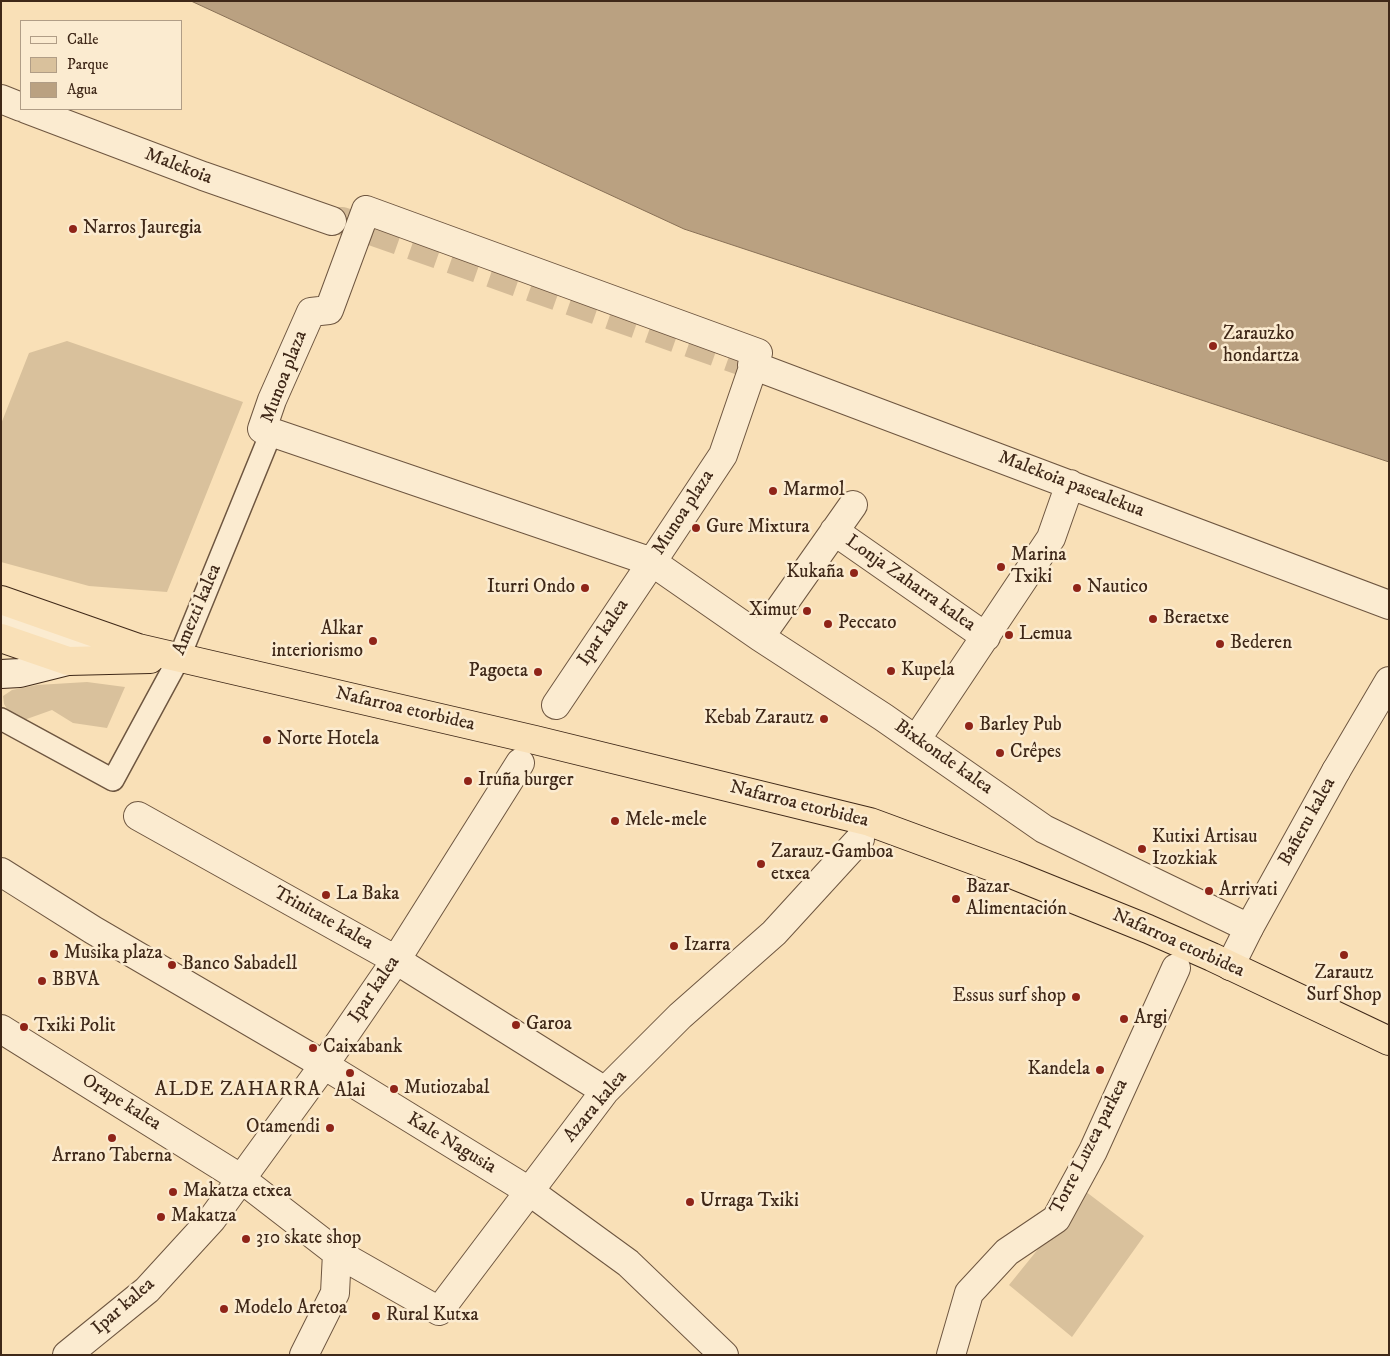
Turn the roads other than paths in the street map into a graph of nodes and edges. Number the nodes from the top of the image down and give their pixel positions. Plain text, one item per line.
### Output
1 (1, 99) edge
2 (20, 107) edge
3 (29, 110) edge
4 (332, 221) tunnel mouth
5 (752, 365) junction
6 (271, 434) dead end
7 (1070, 484) junction
8 (852, 504) dead end
9 (834, 531) junction
10 (652, 562) junction
11 (1, 600) edge
12 (1389, 605) edge
13 (1, 616) edge
14 (760, 636) junction
15 (986, 637) junction
16 (1, 638) edge
17 (138, 648) junction
18 (179, 658) junction
19 (68, 661) junction
20 (1, 674) edge
21 (1389, 681) edge
22 (556, 704) dead end
23 (1, 719) edge
24 (916, 740) junction
25 (520, 763) dead end
26 (138, 816) dead end
27 (860, 839) dead end
28 (1, 872) edge
29 (1249, 928) junction
30 (396, 960) junction
31 (1230, 966) junction
32 (1176, 968) dead end
33 (1, 1029) edge
34 (1389, 1041) edge
35 (324, 1065) junction
36 (605, 1091) junction
37 (240, 1178) junction
38 (529, 1191) junction
39 (338, 1253) junction
40 (67, 1355) edge
41 (304, 1355) edge
42 (724, 1355) edge
43 (951, 1355) edge

1 - 2 street
3 - 4 street, Malekoia
5 - 7 street, Malekoia pasealekua
5 - 10 street, Munoa plaza
5 - 10 street, Munoa plaza
6 - 18 lane, Amezti kalea
7 - 12 street, Malekoia pasealekua
7 - 15 street
8 - 9 street
9 - 14 street
9 - 15 street, Lonja Zaharra kalea
10 - 14 street, Bixkonde kalea
10 - 22 street, Ipar kalea
11 - 17 highway
13 - 17 street
14 - 24 street, Bixkonde kalea
15 - 24 street
16 - 19 highway
17 - 18 highway
18 - 19 highway
18 - 23 lane, Amezti kalea
18 - 31 highway, Nafarroa etorbidea
19 - 20 street
21 - 29 street, Bañeru kalea
24 - 29 street, Bixkonde kalea
25 - 30 street, Ipar kalea
26 - 30 street, Trinitate kalea
27 - 36 street, Azara kalea
28 - 35 street, Kale Nagusia
29 - 31 street, Bañeru kalea
30 - 35 street, Ipar kalea
30 - 36 street, Trinitate kalea
31 - 34 highway, Nafarroa etorbidea
32 - 43 street, Torre Luzea parkea
33 - 37 street, Orape kalea
35 - 37 street, Ipar kalea
35 - 38 street, Kale Nagusia
36 - 38 street, Azara kalea
37 - 39 street, Orape kalea
37 - 40 street, Ipar kalea
38 - 39 street, Azara kalea
38 - 42 street, Kale Nagusia
39 - 41 street

